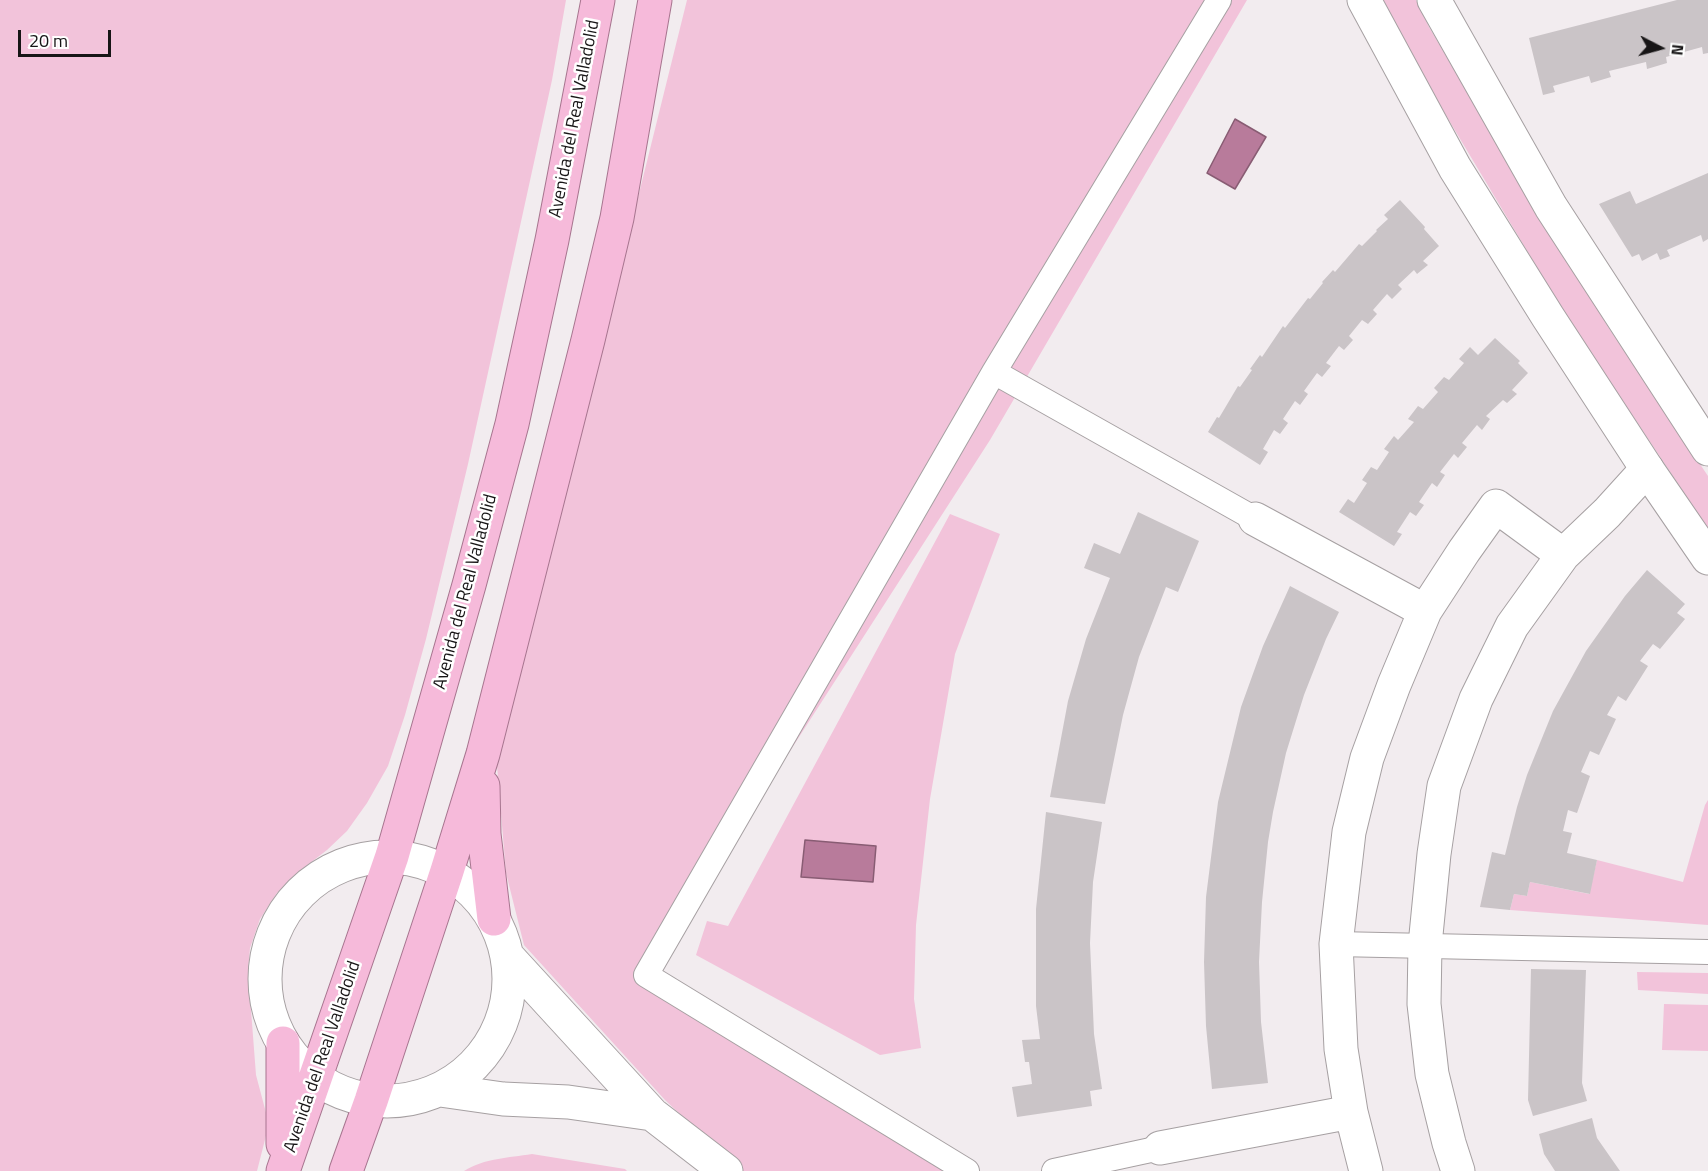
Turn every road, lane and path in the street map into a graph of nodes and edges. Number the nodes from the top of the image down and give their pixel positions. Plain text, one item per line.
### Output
1 (598, 0) edge
2 (655, 0) edge
3 (1219, 0) edge
4 (1364, 0) edge
5 (1434, 0) edge
6 (994, 372) junction
7 (1706, 440) edge
8 (1647, 469) junction
9 (1255, 519) joint
10 (1563, 555) junction
11 (1708, 558) edge
12 (1425, 611) junction
13 (483, 754) junction
14 (392, 856) junction
15 (447, 872) junction
16 (494, 919) junction
17 (1336, 944) junction
18 (1425, 945) junction
19 (1708, 952) edge
20 (508, 957) junction
21 (283, 1044) junction
22 (316, 1079) junction
23 (440, 1090) junction
24 (371, 1101) junction
25 (1351, 1112) junction
26 (652, 1114) junction
27 (1160, 1148) joint
28 (283, 1171) edge
29 (346, 1171) edge
30 (726, 1171) edge
31 (967, 1171) edge
32 (1054, 1171) edge
33 (1366, 1171) edge
34 (1458, 1171) edge

1 - 14 highway, Avenida del Real Valladolid
2 - 13 highway
3 - 6 street
4 - 8 street
5 - 7 street
6 - 9 street
6 - 31 street
8 - 10 street
8 - 11 street
9 - 12 street
10 - 12 street
10 - 18 street
12 - 17 street
13 - 15 highway
13 - 16 highway
14 - 15 street
14 - 21 street
14 - 22 highway, Avenida del Real Valladolid
15 - 16 street
15 - 24 highway
16 - 20 street
17 - 18 street
17 - 25 street
18 - 19 street
18 - 34 street
20 - 23 street
20 - 26 street
21 - 22 street
21 - 28 highway
22 - 24 street
22 - 28 highway, Avenida del Real Valladolid
23 - 24 street
23 - 26 street
24 - 29 highway
25 - 27 street
25 - 33 street
26 - 30 street
27 - 32 street

